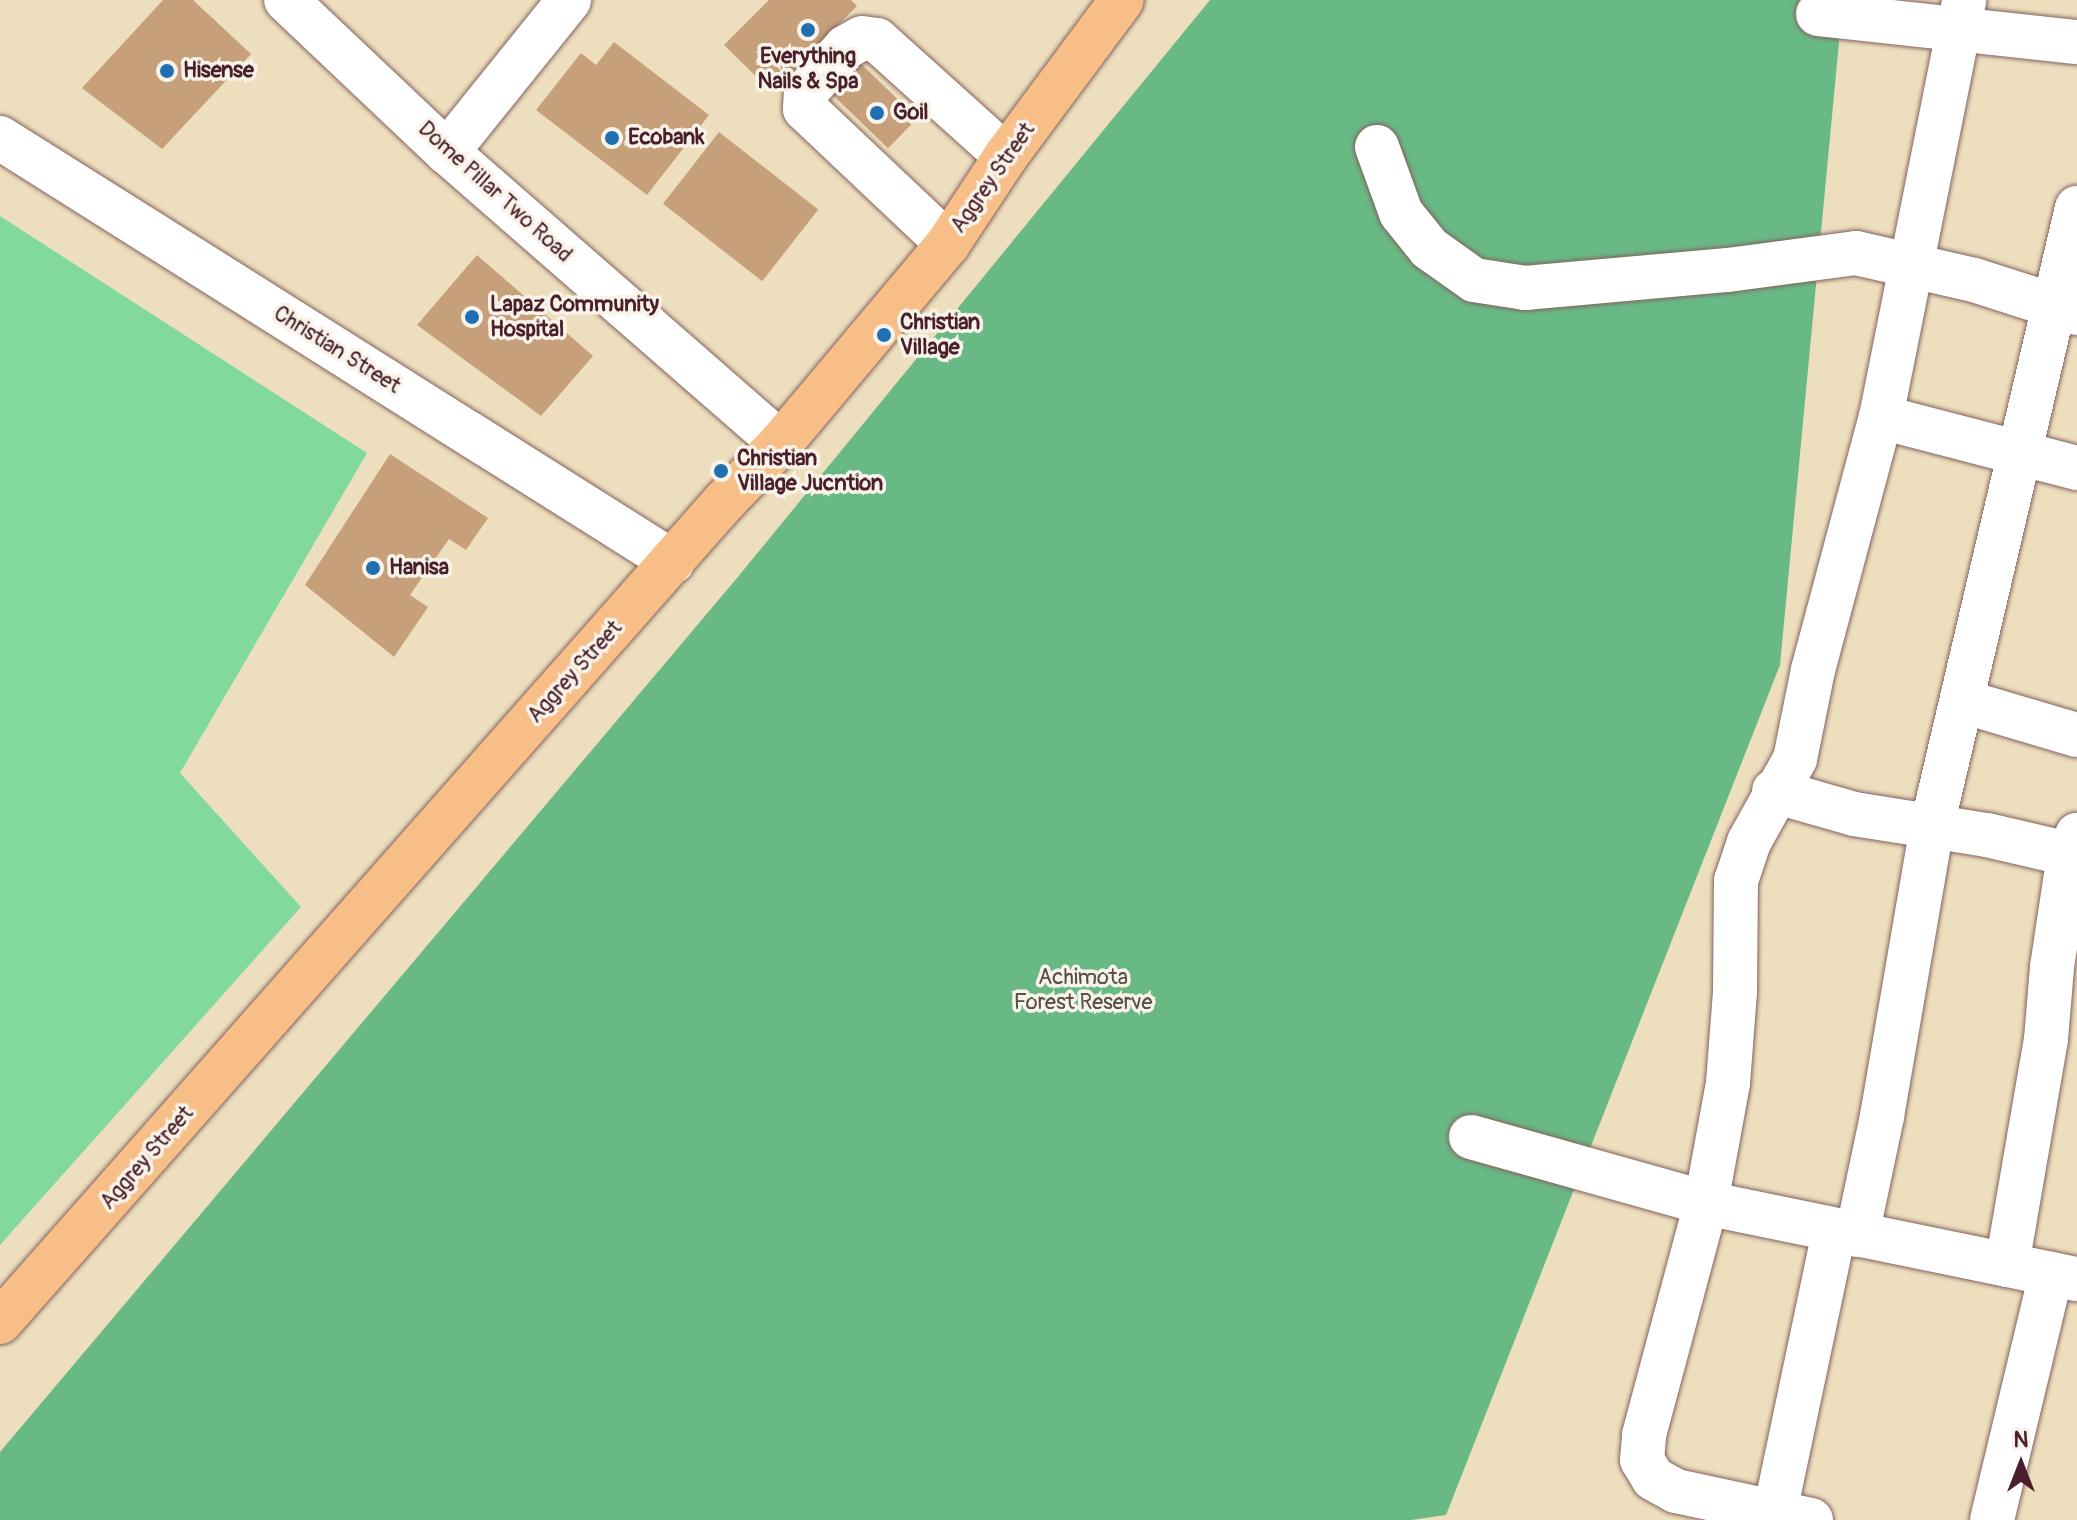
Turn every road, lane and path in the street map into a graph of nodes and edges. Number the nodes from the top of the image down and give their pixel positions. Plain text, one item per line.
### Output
1 (286, 0) edge
2 (569, 0) edge
3 (1119, 1) edge
4 (1818, 14) dead end
5 (1961, 14) edge
6 (2077, 42) edge
7 (0, 138) edge
8 (1377, 147) dead end
9 (447, 152) junction
10 (1006, 156) junction
11 (2077, 208) edge
12 (948, 244) junction
13 (1910, 267) junction
14 (2067, 309) edge
15 (1881, 417) junction
16 (781, 443) junction
17 (2021, 455) junction
18 (2077, 468) edge
19 (673, 562) junction
20 (1962, 701) junction
21 (2077, 735) edge
22 (1774, 791) junction
23 (1932, 826) junction
24 (2074, 848) edge
25 (1471, 1137) dead end
26 (1706, 1203) junction
27 (1846, 1233) junction
28 (2007, 1265) junction
29 (2064, 1277) edge
30 (0, 1322) edge
31 (1793, 1516) edge
32 (1992, 1520) edge

1 - 9 street, Dome Pillar Two Road
2 - 9 street
3 - 10 main road, Aggrey Street
4 - 5 street
5 - 6 street
5 - 13 street
7 - 19 street, Christian Street
8 - 13 street
9 - 16 street, Dome Pillar Two Road
10 - 12 main road, Aggrey Street
10 - 12 street
11 - 14 street
12 - 16 main road, Aggrey Street
13 - 14 street
13 - 15 street
14 - 17 street
15 - 17 street
15 - 22 street
16 - 19 main road, Aggrey Street
17 - 18 street
17 - 20 street
19 - 30 main road, Aggrey Street
20 - 21 street
20 - 23 street
22 - 23 street
22 - 26 street
23 - 24 street
23 - 27 street
24 - 28 street
25 - 26 street
26 - 27 street
26 - 31 street
27 - 28 street
27 - 31 street
28 - 29 street
29 - 32 street

